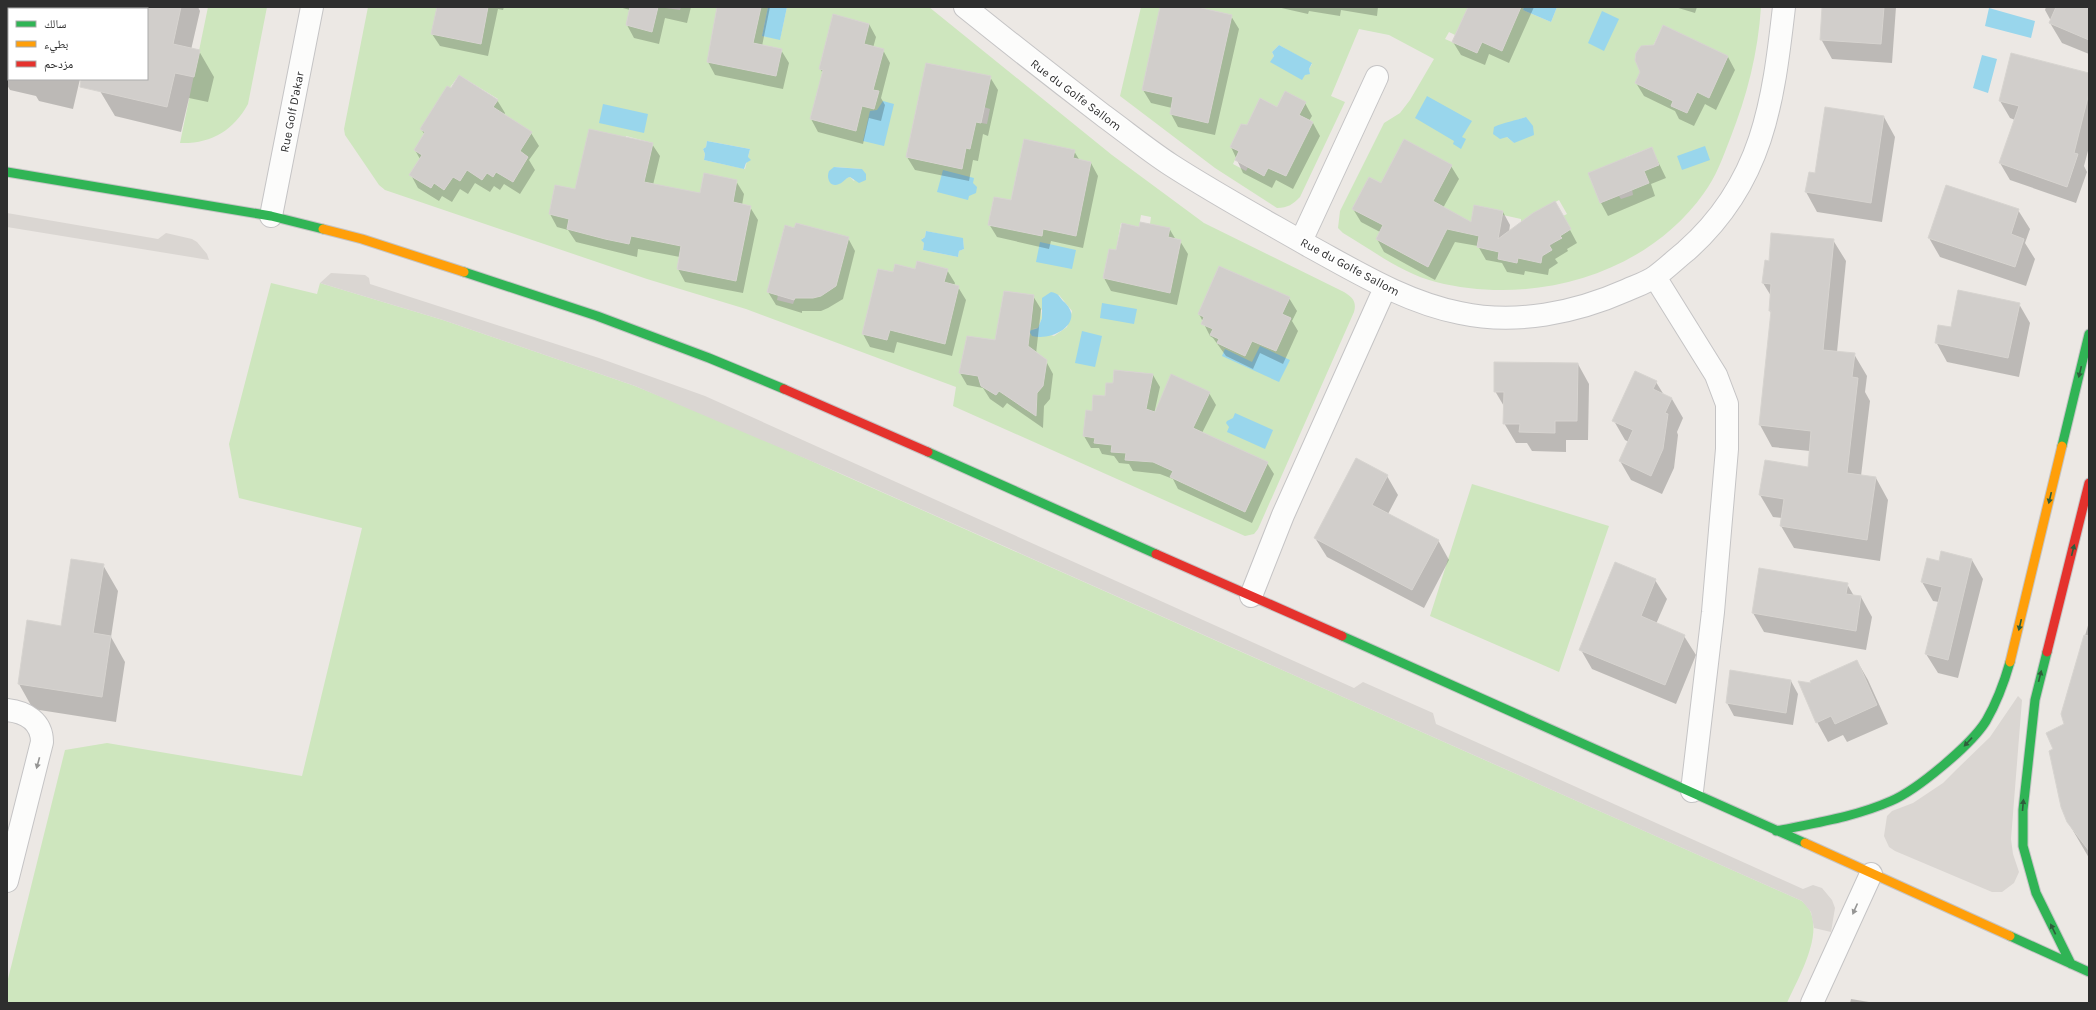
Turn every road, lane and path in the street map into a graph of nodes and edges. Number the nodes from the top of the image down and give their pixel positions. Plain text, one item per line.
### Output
1 (312, 7) edge
2 (965, 7) edge
3 (1784, 7) edge
4 (1377, 77) dead end
5 (7, 172) edge
6 (272, 216) junction
7 (1301, 241) junction
8 (1655, 277) junction
9 (1385, 288) junction
10 (2089, 334) edge
11 (2089, 483) edge
12 (2085, 517) edge
13 (1251, 596) junction
14 (7, 710) edge
15 (1692, 791) junction
16 (1776, 831) junction
17 (1871, 874) junction
18 (7, 882) edge
19 (2071, 964) junction
20 (2089, 972) edge
21 (1812, 1003) edge

1 - 6 street, Rue Golf D'akar
2 - 7 street, Rue du Golfe Sallom
3 - 8 street, Rue du Golfe Sallom
4 - 7 street
5 - 6 main road
6 - 13 main road
7 - 9 street, Rue du Golfe Sallom
8 - 9 street, Rue du Golfe Sallom
8 - 15 street
9 - 13 street
10 -> 16 main road
11 - 12 main road
19 -> 12 main road
13 - 15 main road
14 -> 18 street
15 - 16 main road
16 - 17 main road
17 - 19 main road
17 -> 21 street
19 - 20 main road

